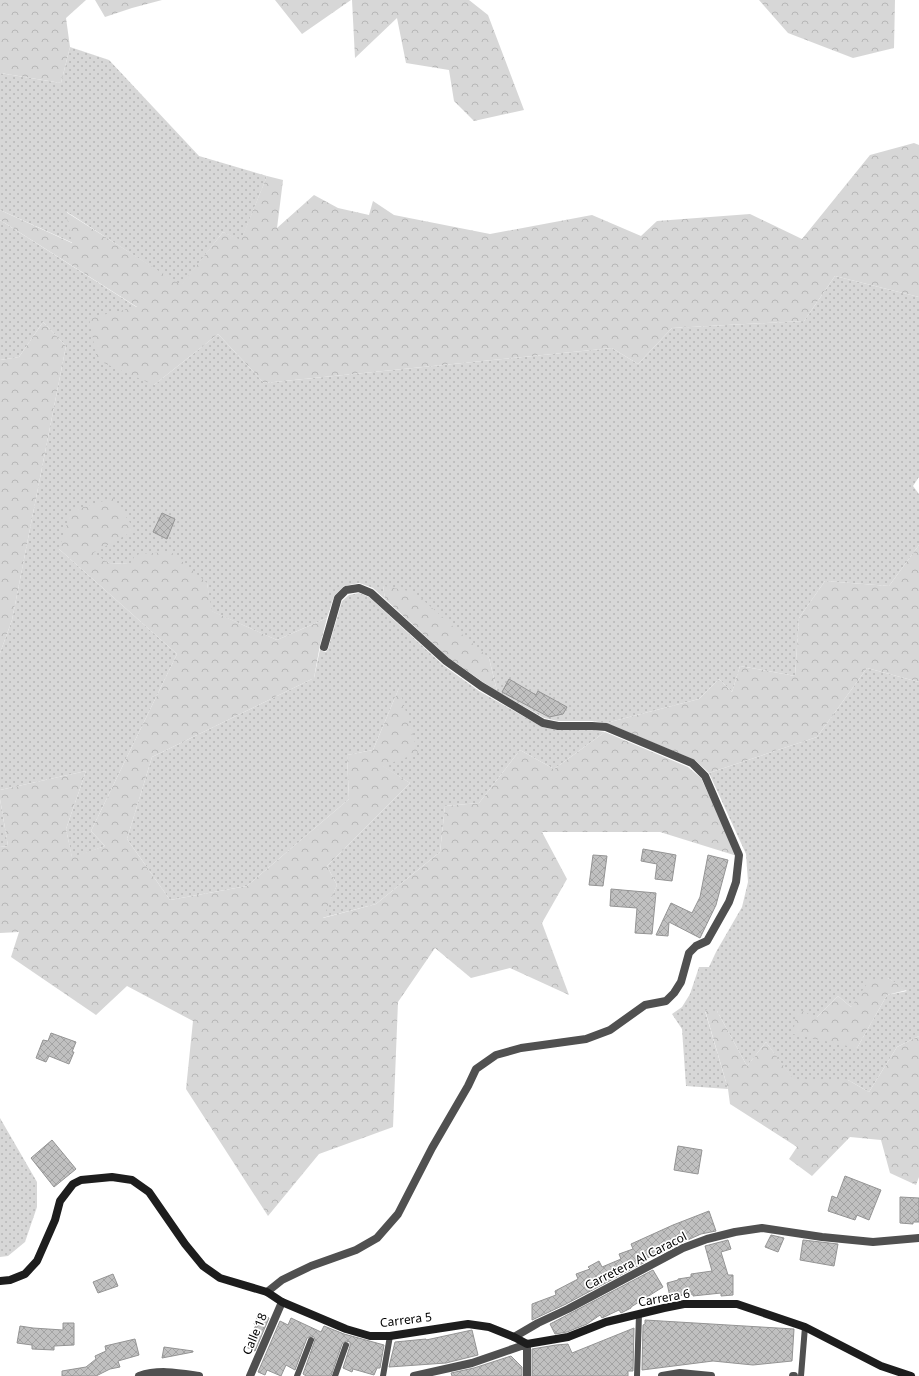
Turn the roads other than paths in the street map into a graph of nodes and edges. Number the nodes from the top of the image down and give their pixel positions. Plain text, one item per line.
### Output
1 (324, 647) dead end
2 (919, 1238) edge
3 (0, 1281) edge
4 (267, 1292) junction
5 (282, 1302) junction
6 (639, 1314) junction
7 (805, 1326) junction
8 (390, 1336) junction
9 (514, 1337) junction
10 (311, 1340) dead end
11 (528, 1344) junction
12 (346, 1345) dead end
13 (694, 1375) edge
14 (139, 1376) edge
15 (200, 1376) edge
16 (250, 1376) edge
17 (297, 1376) edge
18 (335, 1376) edge
19 (383, 1376) edge
20 (414, 1376) edge
21 (528, 1376) edge
22 (637, 1376) edge
23 (662, 1376) edge
24 (711, 1376) edge
25 (801, 1376) edge
26 (911, 1376) edge

1 - 4 street
2 - 9 street, Carretera Al Caracol
3 - 4 street, Carrera 5
4 - 5 street, Carrera 5
5 - 8 street, Carrera 5
5 - 16 street, Calle 18
6 - 7 street, Carrera 6
6 - 11 street, Carrera 6
6 - 22 lane
7 - 25 lane
7 - 26 street, Carrera 6
8 - 9 street, Carrera 5
8 - 19 lane
9 - 11 street
10 - 17 lane
11 - 20 street, Carrera 6
11 - 21 street
12 - 18 lane
13 - 23 street
13 - 24 street
14 - 15 street

